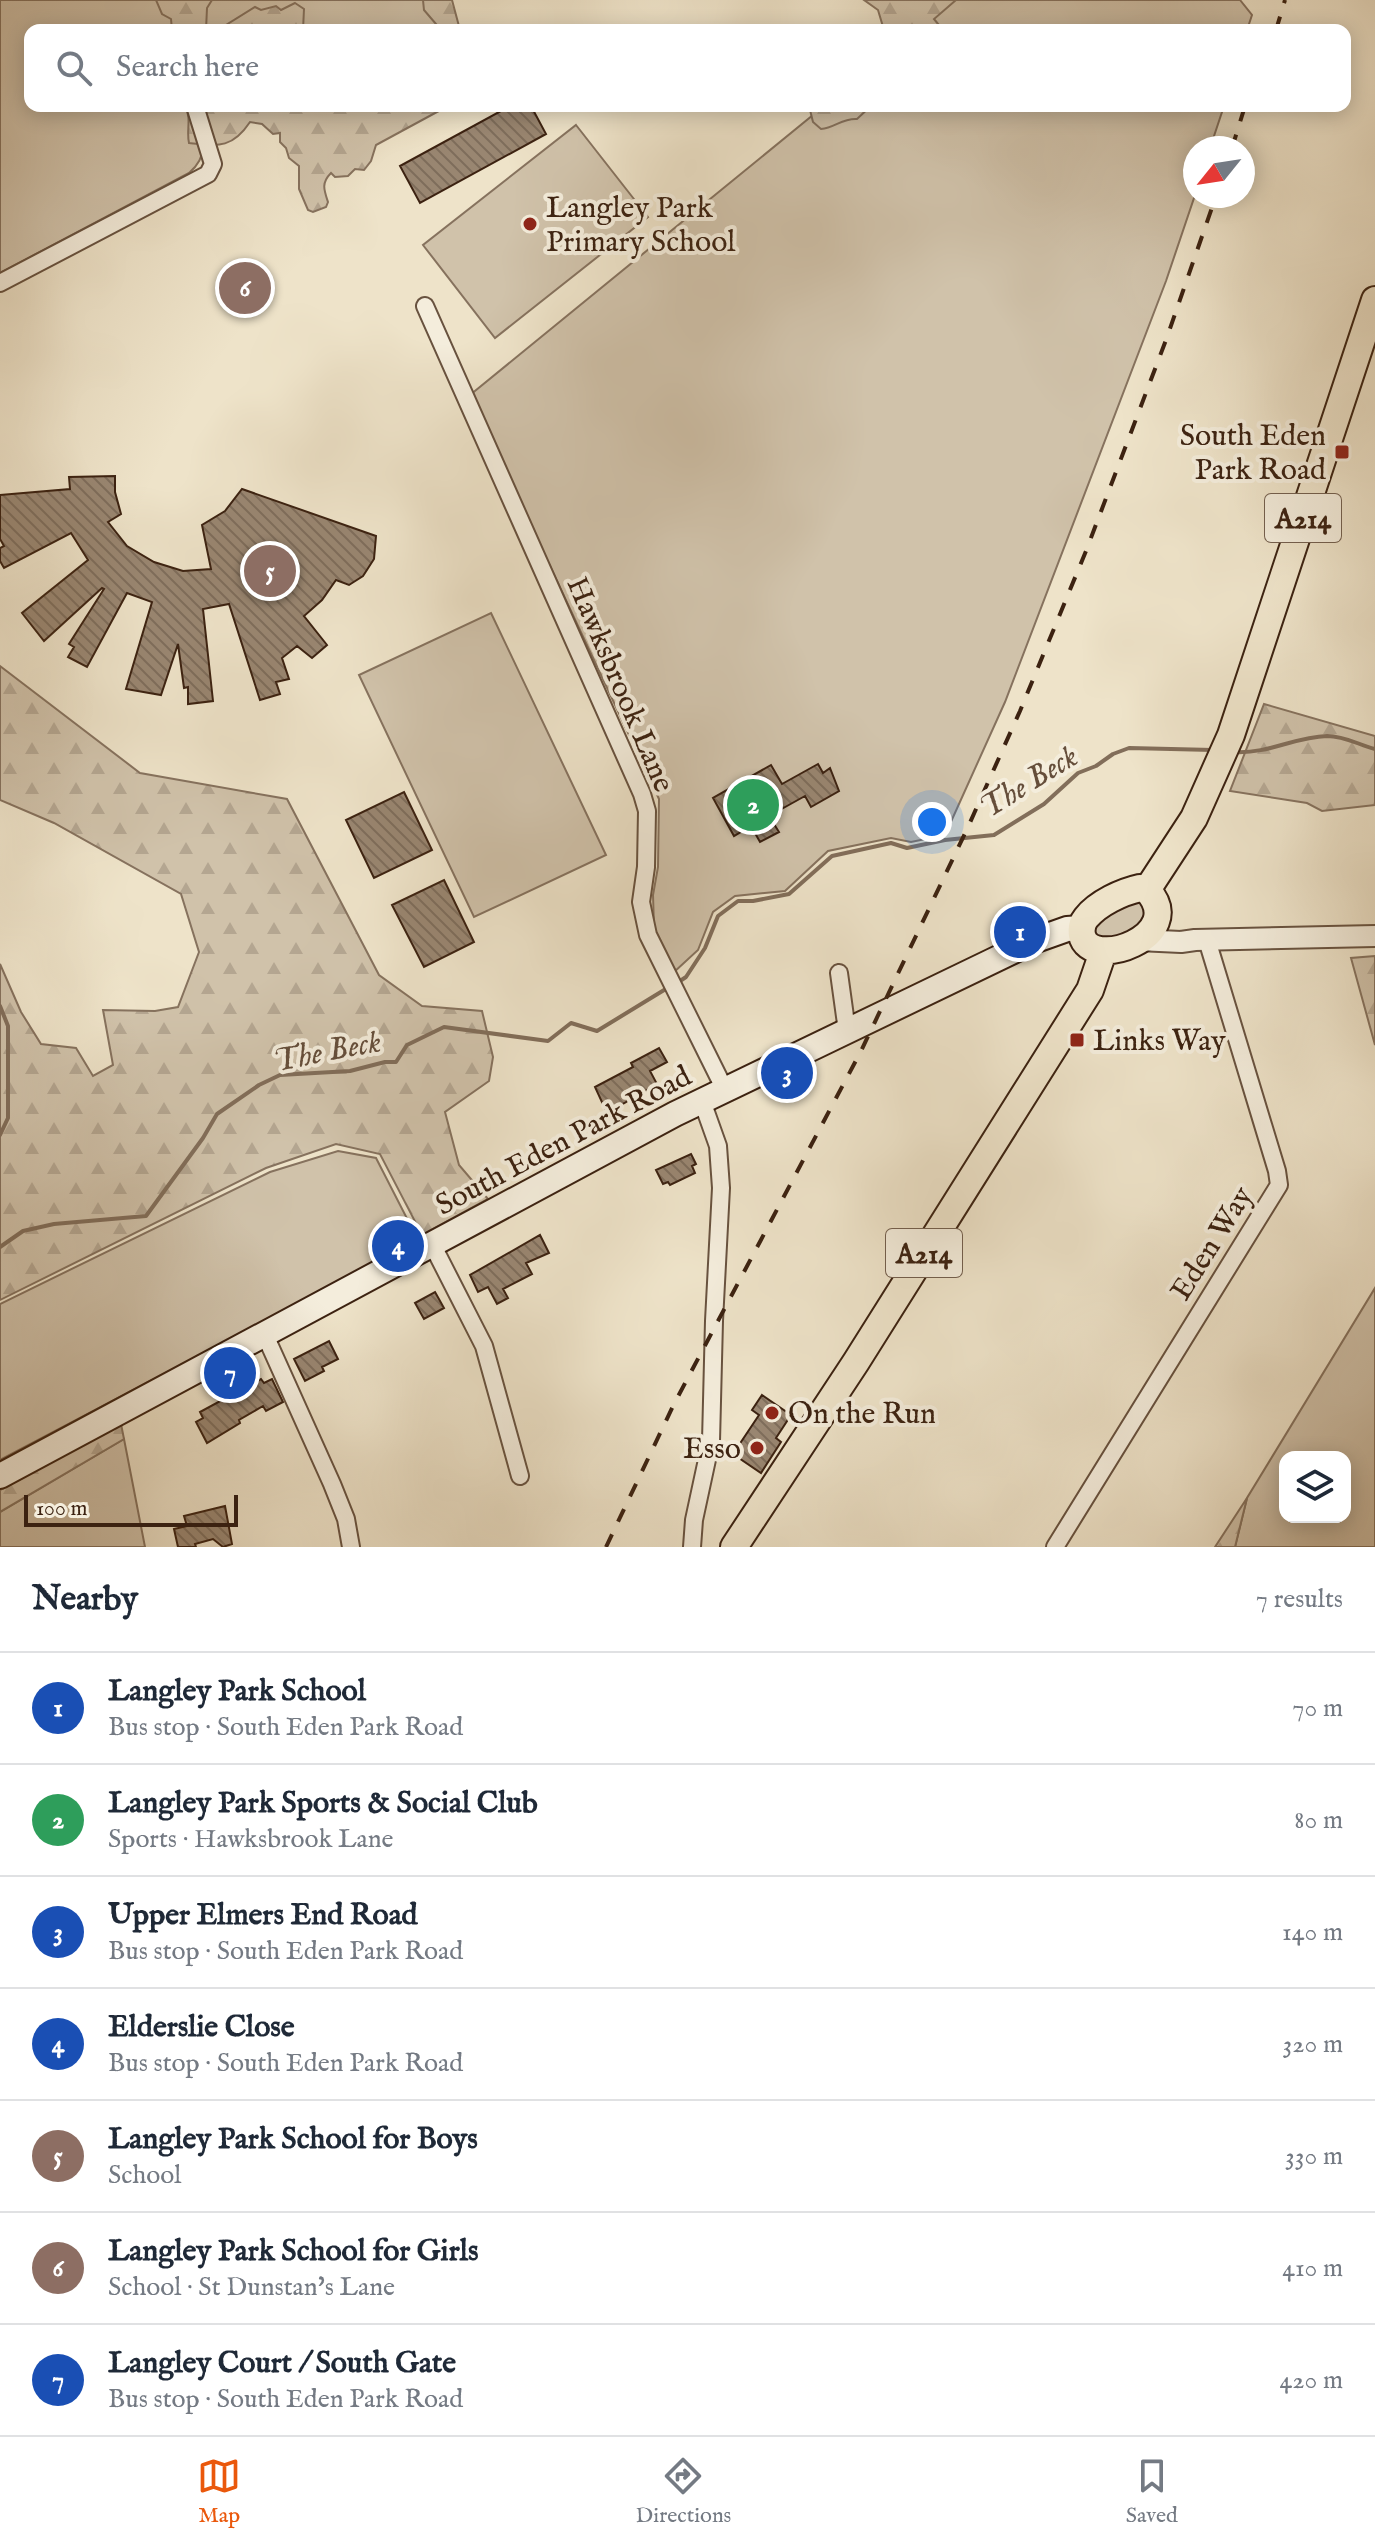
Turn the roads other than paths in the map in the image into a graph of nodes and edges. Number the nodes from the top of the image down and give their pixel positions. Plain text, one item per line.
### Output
1 (197, 112) edge
2 (0, 283) edge
3 (1375, 300) edge
4 (425, 306) dead end
5 (1147, 890) junction
6 (1158, 916) junction
7 (1081, 928) junction
8 (1375, 936) edge
9 (1138, 940) junction
10 (1201, 940) junction
11 (1103, 952) junction
12 (839, 973) dead end
13 (847, 1031) junction
14 (725, 1090) junction
15 (702, 1101) junction
16 (433, 1246) junction
17 (265, 1335) junction
18 (0, 1476) edge
19 (520, 1476) dead end
20 (351, 1547) edge
21 (692, 1547) edge
22 (734, 1547) edge
23 (1055, 1547) edge

1 - 2 street
3 - 5 main road, A214
4 - 14 street, Hawksbrook Lane
5 - 6 main road
5 - 7 main road
6 - 9 main road
6 - 10 street
7 - 11 main road
7 - 13 main road, South Eden Park Road
8 - 10 street
9 - 10 street
9 - 11 main road
10 - 23 street, Eden Way
11 - 22 main road, A214
12 - 13 street
13 - 14 main road, South Eden Park Road
14 - 15 main road, South Eden Park Road
15 - 16 main road, South Eden Park Road
15 - 21 street
16 - 17 main road, South Eden Park Road
16 - 19 street
17 - 18 main road, South Eden Park Road
17 - 20 street

